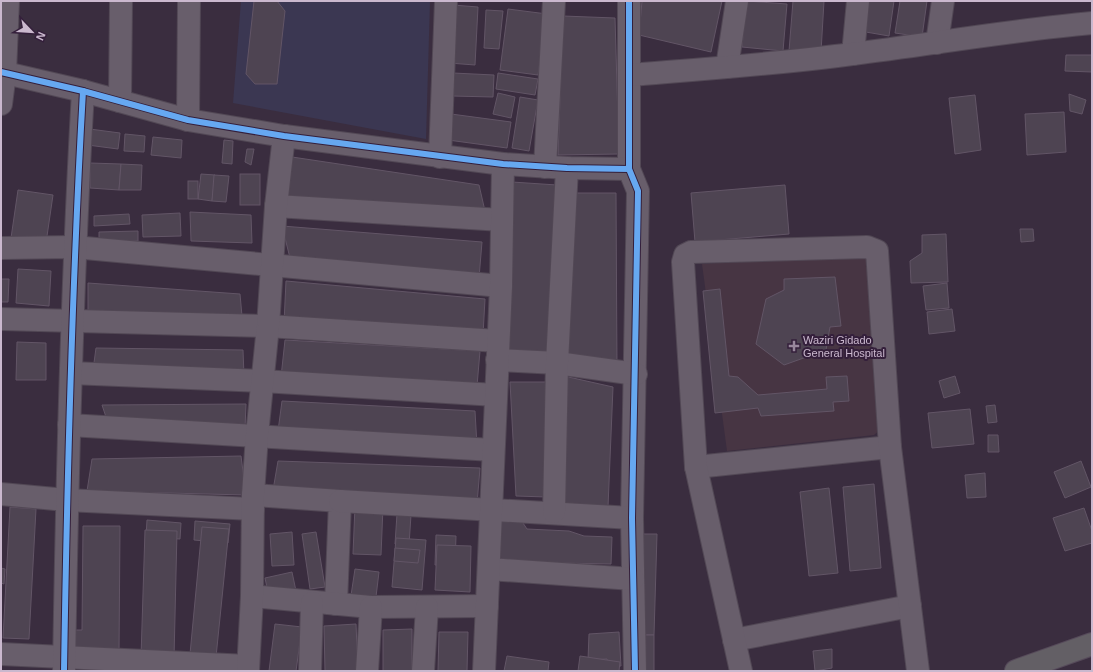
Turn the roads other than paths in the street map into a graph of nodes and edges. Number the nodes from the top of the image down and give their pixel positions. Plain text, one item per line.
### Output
1 (8, 1) edge
2 (121, 1) edge
3 (189, 1) edge
4 (446, 1) edge
5 (554, 1) edge
6 (629, 1) edge
7 (737, 1) edge
8 (858, 1) edge
9 (943, 1) edge
10 (1092, 23) edge
11 (937, 43) junction
12 (853, 54) junction
13 (727, 67) junction
14 (3, 72) edge
15 (630, 75) junction
16 (83, 91) junction
17 (120, 101) junction
18 (1, 104) edge
19 (188, 120) junction
20 (284, 136) junction
21 (440, 157) junction
22 (503, 164) junction
23 (545, 167) junction
24 (567, 168) junction
25 (629, 169) junction
26 (276, 206) junction
27 (502, 220) junction
28 (74, 247) junction
29 (1, 248) edge
30 (274, 264) junction
31 (501, 286) junction
32 (1, 319) edge
33 (73, 320) junction
34 (268, 326) junction
35 (498, 351) junction
36 (557, 363) junction
37 (71, 373) junction
38 (636, 374) junction
39 (262, 381) junction
40 (496, 395) junction
41 (69, 425) junction
42 (257, 435) junction
43 (890, 447) junction
44 (493, 450) junction
45 (696, 467) junction
46 (1, 494) edge
47 (66, 500) junction
48 (340, 501) junction
49 (253, 502) junction
50 (492, 510) junction
51 (554, 512) junction
52 (632, 518) junction
53 (488, 569) junction
54 (633, 579) junction
55 (252, 596) junction
56 (312, 603) junction
57 (336, 604) junction
58 (487, 606) junction
59 (910, 606) junction
60 (371, 607) junction
61 (427, 607) junction
62 (734, 640) junction
63 (1092, 644) edge
64 (1, 654) edge
65 (64, 664) edge
66 (248, 669) edge
67 (310, 671) edge
68 (367, 671) edge
69 (423, 671) edge
70 (484, 671) edge
71 (634, 671) edge
72 (741, 671) edge
73 (918, 671) edge
74 (1016, 671) edge

1 - 14 street
2 - 17 street
3 - 19 street
4 - 21 street
5 - 23 street
6 - 15 street
7 - 13 street
8 - 12 street
9 - 11 street
10 - 11 street
11 - 12 street
12 - 13 street
13 - 15 street
14 - 16 street
14 - 18 street
15 - 25 street
16 - 17 street
16 - 28 street
17 - 19 street
19 - 20 street
20 - 21 street
20 - 26 street
21 - 22 street
22 - 23 street
22 - 27 street
23 - 24 street
24 - 25 street
24 - 36 street
25 - 38 street
26 - 27 street
26 - 30 street
27 - 31 street
28 - 29 street
28 - 30 street
28 - 33 street
30 - 31 street
30 - 34 street
31 - 35 street
32 - 33 street
33 - 34 street
33 - 37 street
34 - 35 street
34 - 39 street
35 - 36 street
35 - 40 street
36 - 38 street
36 - 51 street
37 - 39 street
37 - 41 street
38 - 52 street
39 - 40 street
39 - 42 street
40 - 44 street
41 - 42 street
41 - 47 street
42 - 44 street
42 - 49 street
43 - 45 street
43 - 45 street
43 - 59 street
44 - 50 street
45 - 62 street
46 - 47 street
47 - 49 street
47 - 65 street
48 - 49 street
48 - 50 street
48 - 57 street
49 - 55 street
50 - 51 street
50 - 53 street
51 - 52 street
52 - 54 street
53 - 54 street
53 - 58 street
54 - 71 street
55 - 56 street
55 - 66 street
56 - 57 street
56 - 67 street
57 - 60 street
58 - 61 street
58 - 70 street
59 - 62 street
59 - 73 street
60 - 61 street
60 - 68 street
61 - 69 street
62 - 72 street
63 - 74 highway
64 - 65 street
65 - 66 street

